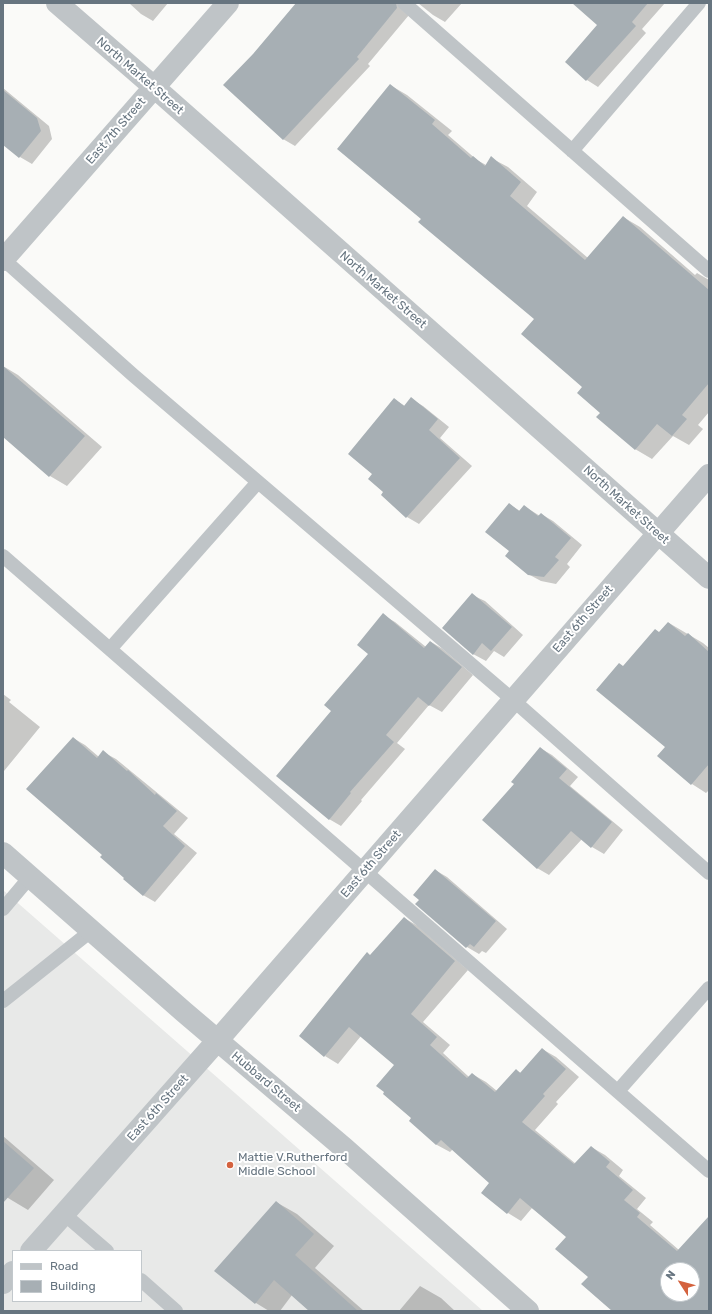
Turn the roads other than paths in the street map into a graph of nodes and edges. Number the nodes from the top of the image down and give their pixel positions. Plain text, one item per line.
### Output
1 (57, 3) edge
2 (228, 3) edge
3 (404, 3) edge
4 (699, 3) edge
5 (154, 87) junction
6 (572, 151) junction
7 (3, 259) edge
8 (709, 272) edge
9 (709, 475) edge
10 (258, 482) junction
11 (658, 533) junction
12 (3, 556) edge
13 (709, 578) edge
14 (110, 649) junction
15 (513, 700) junction
16 (3, 853) edge
17 (364, 871) junction
18 (709, 873) edge
19 (30, 877) junction
20 (3, 909) edge
21 (91, 931) junction
22 (709, 988) edge
23 (3, 1001) edge
24 (217, 1041) junction
25 (618, 1091) junction
26 (709, 1171) edge
27 (64, 1214) junction
28 (32, 1250) edge
29 (106, 1250) edge
30 (12, 1273) edge
31 (142, 1281) edge
32 (3, 1283) edge
33 (176, 1311) edge
34 (528, 1311) edge

1 - 5 street, North Market Street
2 - 5 street, East 7th Street
3 - 6 lane
4 - 6 lane
5 - 7 street, East 7th Street
5 - 11 street, North Market Street
6 - 8 lane
7 - 10 lane
9 - 11 street, East 6th Street
10 - 14 lane
10 - 15 lane
11 - 13 street, North Market Street
11 - 15 street, East 6th Street
12 - 14 lane
14 - 17 lane
15 - 17 street, East 6th Street
15 - 18 lane
16 - 19 street, Hubbard Street
17 - 24 street, East 6th Street
17 - 25 lane
19 - 20 lane
19 - 21 street, Hubbard Street
21 - 23 lane
21 - 24 street, Hubbard Street
22 - 25 lane
24 - 27 street, East 6th Street
24 - 34 street, Hubbard Street
25 - 26 lane
27 - 28 street, East 6th Street
27 - 29 lane
30 - 32 street
31 - 33 lane

